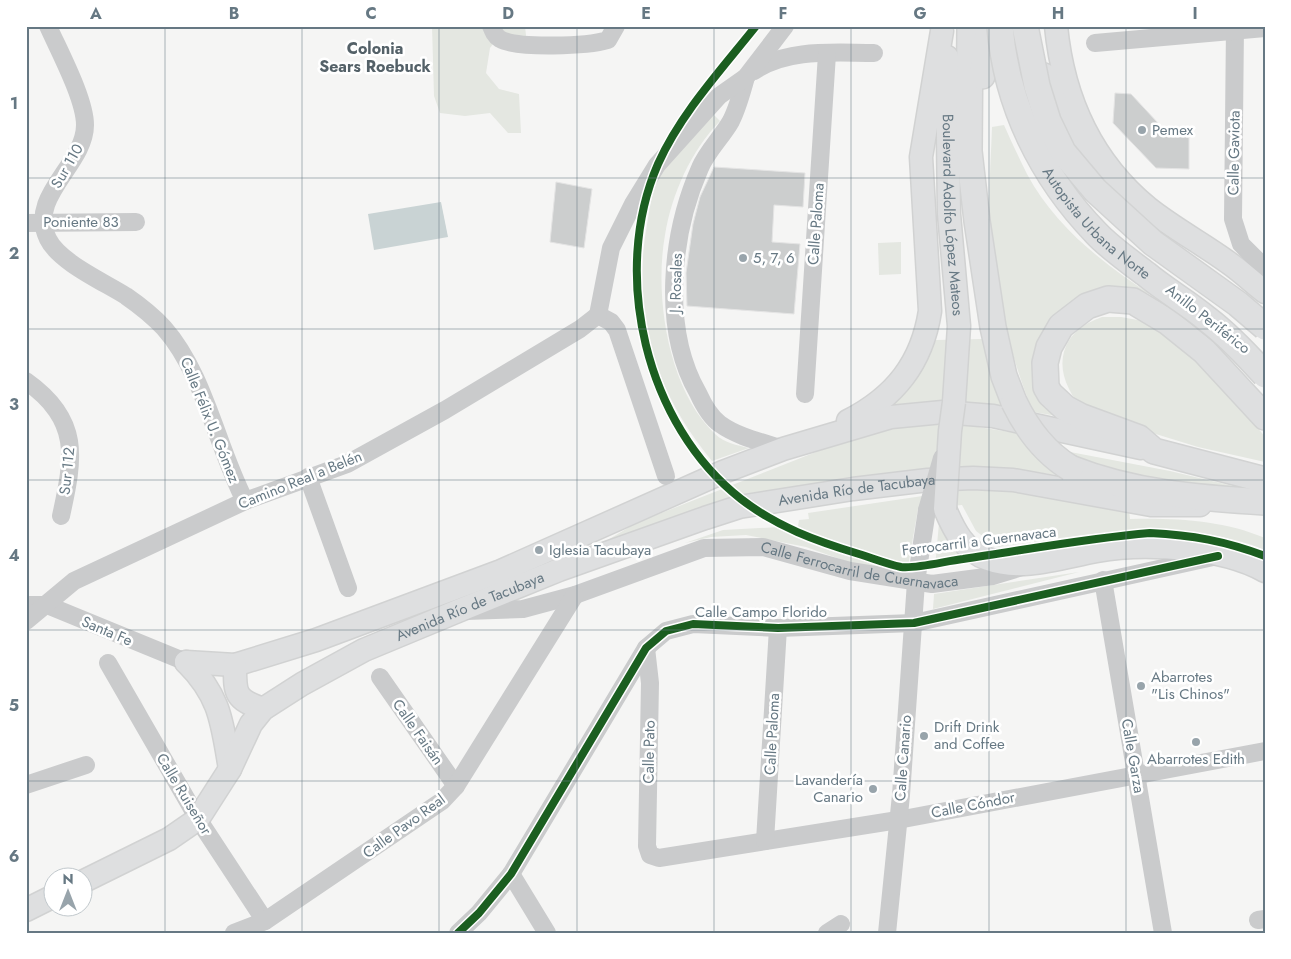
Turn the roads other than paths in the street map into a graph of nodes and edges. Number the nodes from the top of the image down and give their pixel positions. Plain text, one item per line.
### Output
1 (48, 26) edge
2 (491, 26) edge
3 (616, 26) edge
4 (785, 26) edge
5 (970, 26) edge
6 (989, 26) edge
7 (994, 26) edge
8 (1000, 26) edge
9 (1025, 26) edge
10 (1034, 26) edge
11 (1056, 26) edge
12 (943, 28) edge
13 (1265, 28) edge
14 (1235, 29) edge
15 (1095, 43) dead end
16 (874, 53) dead end
17 (827, 54) junction
18 (746, 77) junction
19 (977, 221) junction
20 (136, 222) dead end
21 (34, 223) edge
22 (1265, 268) edge
23 (1265, 292) edge
24 (598, 315) junction
25 (1265, 316) edge
26 (1265, 328) edge
27 (1265, 367) edge
28 (1265, 375) edge
29 (26, 381) edge
30 (805, 394) dead end
31 (1265, 417) edge
32 (809, 441) junction
33 (783, 449) junction
34 (1154, 451) junction
35 (666, 476) dead end
36 (308, 477) junction
37 (1265, 480) edge
38 (1240, 500) junction
39 (245, 501) junction
40 (1265, 502) edge
41 (936, 509) junction
42 (61, 516) dead end
43 (1218, 556) junction
44 (1035, 563) junction
45 (1265, 571) edge
46 (1103, 580) junction
47 (916, 582) junction
48 (348, 588) dead end
49 (575, 595) junction
50 (26, 605) edge
51 (47, 605) junction
52 (458, 611) junction
53 (26, 621) edge
54 (914, 623) junction
55 (778, 628) junction
56 (646, 648) junction
57 (186, 662) junction
58 (108, 663) dead end
59 (235, 665) junction
60 (380, 677) dead end
61 (263, 709) junction
62 (1265, 751) edge
63 (86, 765) dead end
64 (230, 769) junction
65 (1136, 774) junction
66 (26, 785) edge
67 (456, 786) junction
68 (198, 819) junction
69 (898, 820) junction
70 (765, 841) junction
71 (650, 855) joint
72 (510, 874) junction
73 (92, 877) edge
74 (42, 902) edge
75 (26, 910) edge
76 (265, 921) junction
77 (234, 933) edge
78 (458, 933) edge
79 (547, 933) edge
80 (887, 933) edge
81 (1164, 933) edge

1 - 21 street, Sur 110
2 - 3 street
4 - 18 street
5 - 19 highway
6 - 19 highway
7 - 27 highway, Anillo Periférico
8 - 28 highway, Autopista Urbana Norte, bridge
9 - 26 highway, Autopista Urbana Norte, bridge
10 - 25 highway
11 - 23 main road
12 - 32 main road
12 - 41 main road, Boulevard Adolfo López Mateos, bridge
13 - 14 street
14 - 15 street
14 - 22 street, Calle Gaviota
16 - 17 street
17 - 18 street
17 - 30 street, Calle Paloma
18 - 24 street
18 - 33 street, J. Rosales
19 - 38 highway, bridge
20 - 21 street, Poniente 83
21 - 39 street, Calle Félix U. Gómez
24 - 35 street
24 - 36 street, Camino Real a Belén
29 - 42 street, Sur 112
31 - 34 highway
32 - 33 main road, Avenida Río de Tacubaya
32 - 34 main road, Avenida Río de Tacubaya
33 - 59 main road, Avenida Río de Tacubaya
34 - 37 highway
36 - 39 street, Camino Real a Belén
36 - 48 street
38 - 40 highway
38 - 52 main road, Avenida Río de Tacubaya
39 - 51 street, Camino Real a Belén
41 - 44 main road
41 - 47 street, Calle Canario
43 - 44 main road, Calle Ferrocarril de Cuernavaca
43 - 45 main road, Calle Ferrocarril de Cuernavaca
43 - 46 street, Calle Campo Florido
44 - 47 street, Calle Ferrocarril de Cuernavaca
46 - 54 street, Calle Campo Florido
46 - 65 street, Calle Garza
47 - 49 street, Calle Ferrocarril de Cuernavaca
47 - 54 street, Calle Canario
49 - 52 street, Calle Ferrocarril de Cuernavaca
49 - 67 street, Calle Pavo Real
50 - 51 street, Santa Fe
51 - 53 street, Camino Real a Belén
51 - 57 street, Santa Fe
52 - 61 main road, Avenida Río de Tacubaya
54 - 55 street, Calle Campo Florido
54 - 69 street, Calle Canario
55 - 56 street, Calle Campo Florido
55 - 70 street, Calle Paloma
56 - 71 street, Calle Pato
56 - 72 street, Calle Campo Florido
57 - 59 main road, Avenida Río de Tacubaya
57 - 64 main road
58 - 68 street, Calle Ruiseñor
59 - 61 main road
60 - 67 street, Calle Faisán
61 - 64 main road, Avenida Río de Tacubaya
62 - 65 street, Calle Cóndor
63 - 66 street
64 - 68 main road, Avenida Río de Tacubaya
65 - 69 street, Calle Cóndor
65 - 81 street, Calle Garza
67 - 76 street, Calle Pavo Real
68 - 73 main road, Avenida Río de Tacubaya
68 - 76 street, Calle Ruiseñor
69 - 70 street, Calle Cóndor
69 - 80 street, Calle Canario
70 - 71 street, Calle Cóndor
72 - 78 street, Calle Campo Florido
72 - 79 street
74 - 75 main road
76 - 77 street, Calle Pavo Real

